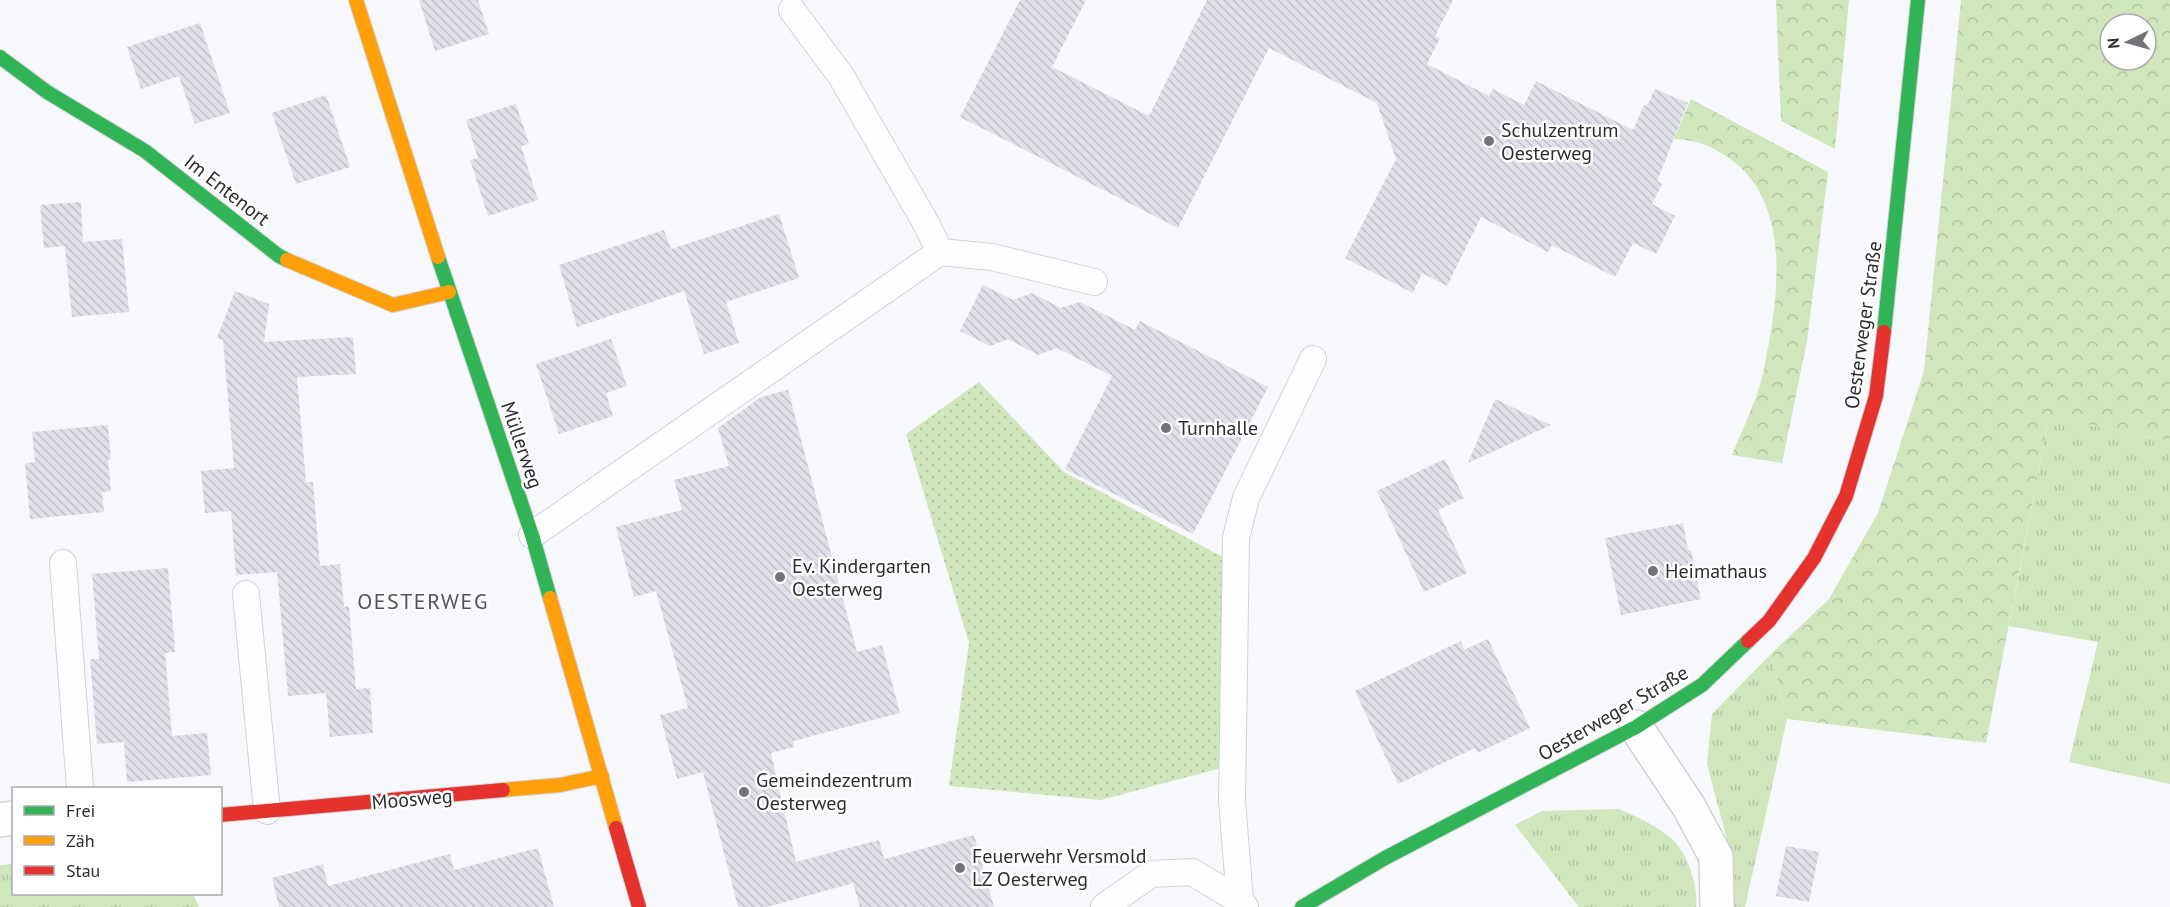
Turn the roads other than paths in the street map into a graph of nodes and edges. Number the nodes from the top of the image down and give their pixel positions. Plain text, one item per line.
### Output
1 (356, 0) edge
2 (1918, 0) edge
3 (792, 10) dead end
4 (0, 57) edge
5 (940, 252) junction
6 (1094, 282) dead end
7 (448, 292) junction
8 (1313, 359) dead end
9 (532, 536) junction
10 (63, 563) dead end
11 (246, 594) dead end
12 (1636, 727) junction
13 (602, 776) junction
14 (80, 787) edge
15 (267, 811) junction
16 (222, 815) edge
17 (1243, 904) edge
18 (639, 907) edge
19 (1104, 907) edge
20 (1302, 907) edge
21 (1717, 907) edge

1 - 7 street, Müllerweg
2 - 12 street, Oesterweger Straße
3 - 5 lane
4 - 7 street, Im Entenort
5 - 6 lane
5 - 9 lane
7 - 9 street, Müllerweg
8 - 17 lane
9 - 13 street, Müllerweg
10 - 14 lane
11 - 15 lane
12 - 20 street, Oesterweger Straße
12 - 21 street
13 - 15 street, Moosweg
13 - 18 street, Müllerweg
15 - 16 street, Moosweg
17 - 19 lane

